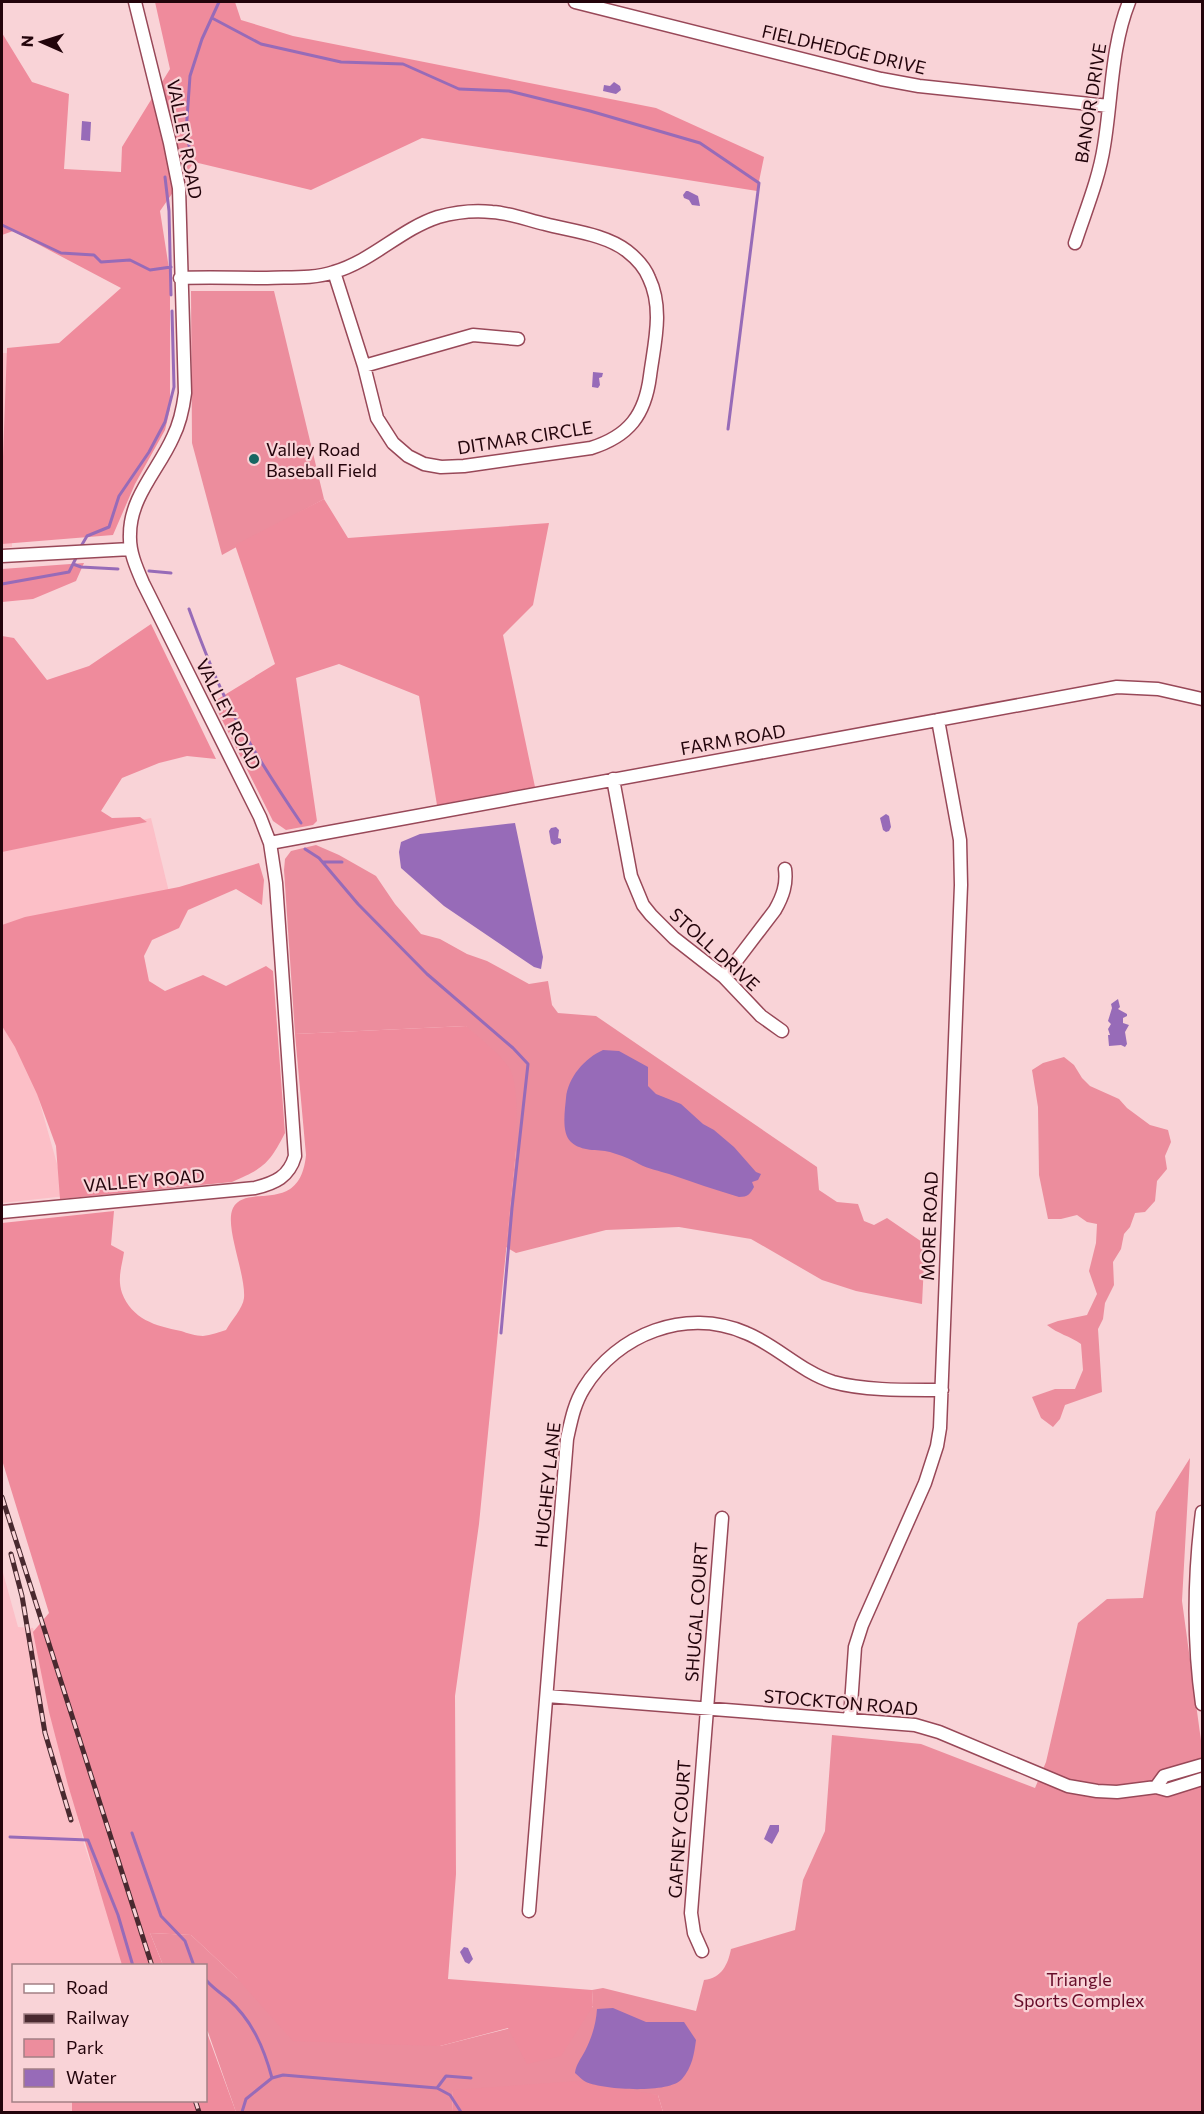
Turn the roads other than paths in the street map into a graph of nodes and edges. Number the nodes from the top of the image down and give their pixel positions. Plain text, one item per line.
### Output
1 (135, 2) edge
2 (575, 2) edge
3 (1129, 2) edge
4 (1109, 106) junction
5 (1075, 243) dead end
6 (334, 272) junction
7 (180, 278) junction
8 (518, 339) dead end
9 (364, 366) junction
10 (130, 549) junction
11 (2, 556) edge
12 (1203, 699) edge
13 (938, 720) junction
14 (613, 779) junction
15 (270, 843) junction
16 (785, 869) dead end
17 (724, 977) junction
18 (782, 1031) dead end
19 (2, 1212) edge
20 (942, 1390) junction
21 (1203, 1512) edge
22 (722, 1518) dead end
23 (547, 1696) junction
24 (1203, 1704) edge
25 (707, 1708) junction
26 (850, 1719) junction
27 (1203, 1765) edge
28 (1203, 1779) edge
29 (1156, 1786) junction
30 (529, 1911) dead end
31 (702, 1951) dead end

1 - 7 street, VALLEY ROAD
2 - 4 street, FIELDHEDGE DRIVE
3 - 4 street, BANOR DRIVE
4 - 5 street, BANOR DRIVE
6 - 7 street, DITMAR CIRCLE
6 - 9 street, DITMAR CIRCLE
6 - 9 street, DITMAR CIRCLE
7 - 10 street, VALLEY ROAD
8 - 9 street
10 - 11 street
10 - 15 street, VALLEY ROAD
12 - 13 street, FARM ROAD
13 - 14 street, FARM ROAD
13 - 20 street, MORE ROAD
14 - 15 street, FARM ROAD
14 - 17 street, STOLL DRIVE
15 - 19 street, VALLEY ROAD
16 - 17 street
17 - 18 street, STOLL DRIVE
20 - 23 street, HUGHEY LANE
20 - 26 street, MORE ROAD
21 - 24 street
22 - 25 street, SHUGAL COURT
23 - 25 street, STOCKTON ROAD
23 - 30 street, HUGHEY LANE
25 - 26 street, STOCKTON ROAD
25 - 31 street, GAFNEY COURT
26 - 29 street, STOCKTON ROAD
27 - 29 street, STOCKTON ROAD
28 - 29 street, STOCKTON ROAD

